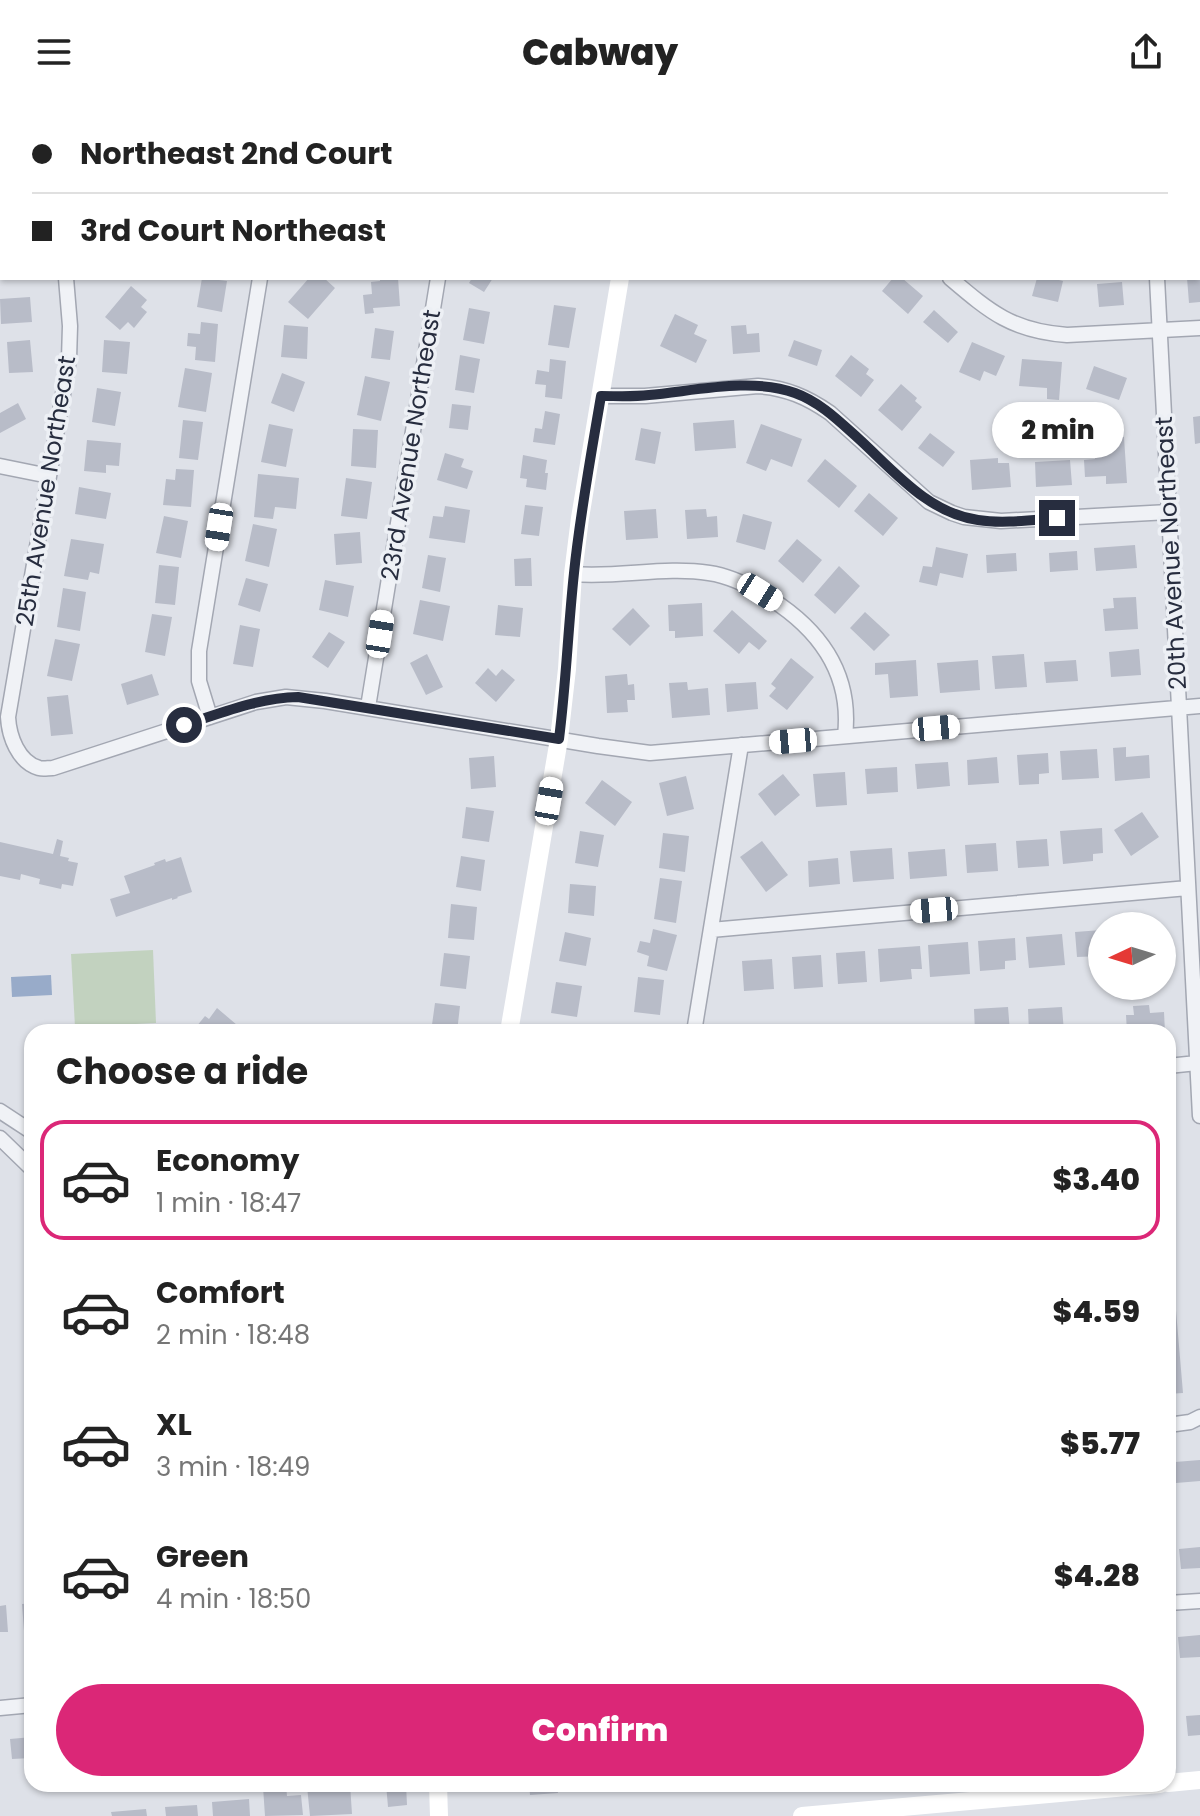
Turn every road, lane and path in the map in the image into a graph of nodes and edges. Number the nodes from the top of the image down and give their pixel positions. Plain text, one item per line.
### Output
1 (66, 280) edge
2 (260, 280) edge
3 (438, 280) edge
4 (620, 280) edge
5 (952, 280) edge
6 (1157, 280) edge
7 (1200, 328) edge
8 (1160, 330) junction
9 (601, 396) junction
10 (0, 466) edge
11 (49, 476) junction
12 (1169, 512) junction
13 (573, 574) junction
14 (1200, 706) edge
15 (368, 707) junction
16 (1179, 707) junction
17 (210, 717) junction
18 (845, 736) junction
19 (559, 739) junction
20 (741, 745) junction
21 (1188, 888) junction
22 (711, 930) junction
23 (510, 1024) edge
24 (695, 1024) edge
25 (1197, 1063) junction
26 (1176, 1065) edge
27 (0, 1111) edge
28 (1200, 1116) edge
29 (24, 1127) edge
30 (0, 1138) edge
31 (24, 1161) edge
32 (1200, 1417) edge
33 (1176, 1424) edge
34 (1200, 1601) edge
35 (1176, 1602) edge
36 (24, 1706) edge
37 (0, 1708) edge
38 (1200, 1780) edge
39 (1176, 1782) edge
40 (438, 1792) edge
41 (1070, 1792) edge
42 (439, 1816) edge
43 (802, 1816) edge

1 - 11 street, 25th Avenue Northeast
2 - 17 street
3 - 15 street, 23rd Avenue Northeast
4 - 9 main road
5 - 8 street
6 - 8 street, 20th Avenue Northeast
7 - 8 street
8 - 12 street, 20th Avenue Northeast
9 - 12 street
9 - 13 main road
10 - 11 street
11 - 17 street, 25th Avenue Northeast
12 - 16 street, 20th Avenue Northeast
13 - 18 street
13 - 19 main road
14 - 16 street
15 - 17 street
15 - 19 street
16 - 18 street
16 - 21 street, 20th Avenue Northeast
18 - 20 street
19 - 20 street
19 - 23 main road
20 - 22 street
21 - 22 street
21 - 25 street, 20th Avenue Northeast
22 - 24 street
25 - 26 street
25 - 28 street, 20th Avenue Northeast
27 - 29 street
30 - 31 street
32 - 33 street
34 - 35 street
36 - 37 street
38 - 39 main road
40 - 42 main road
41 - 43 main road

